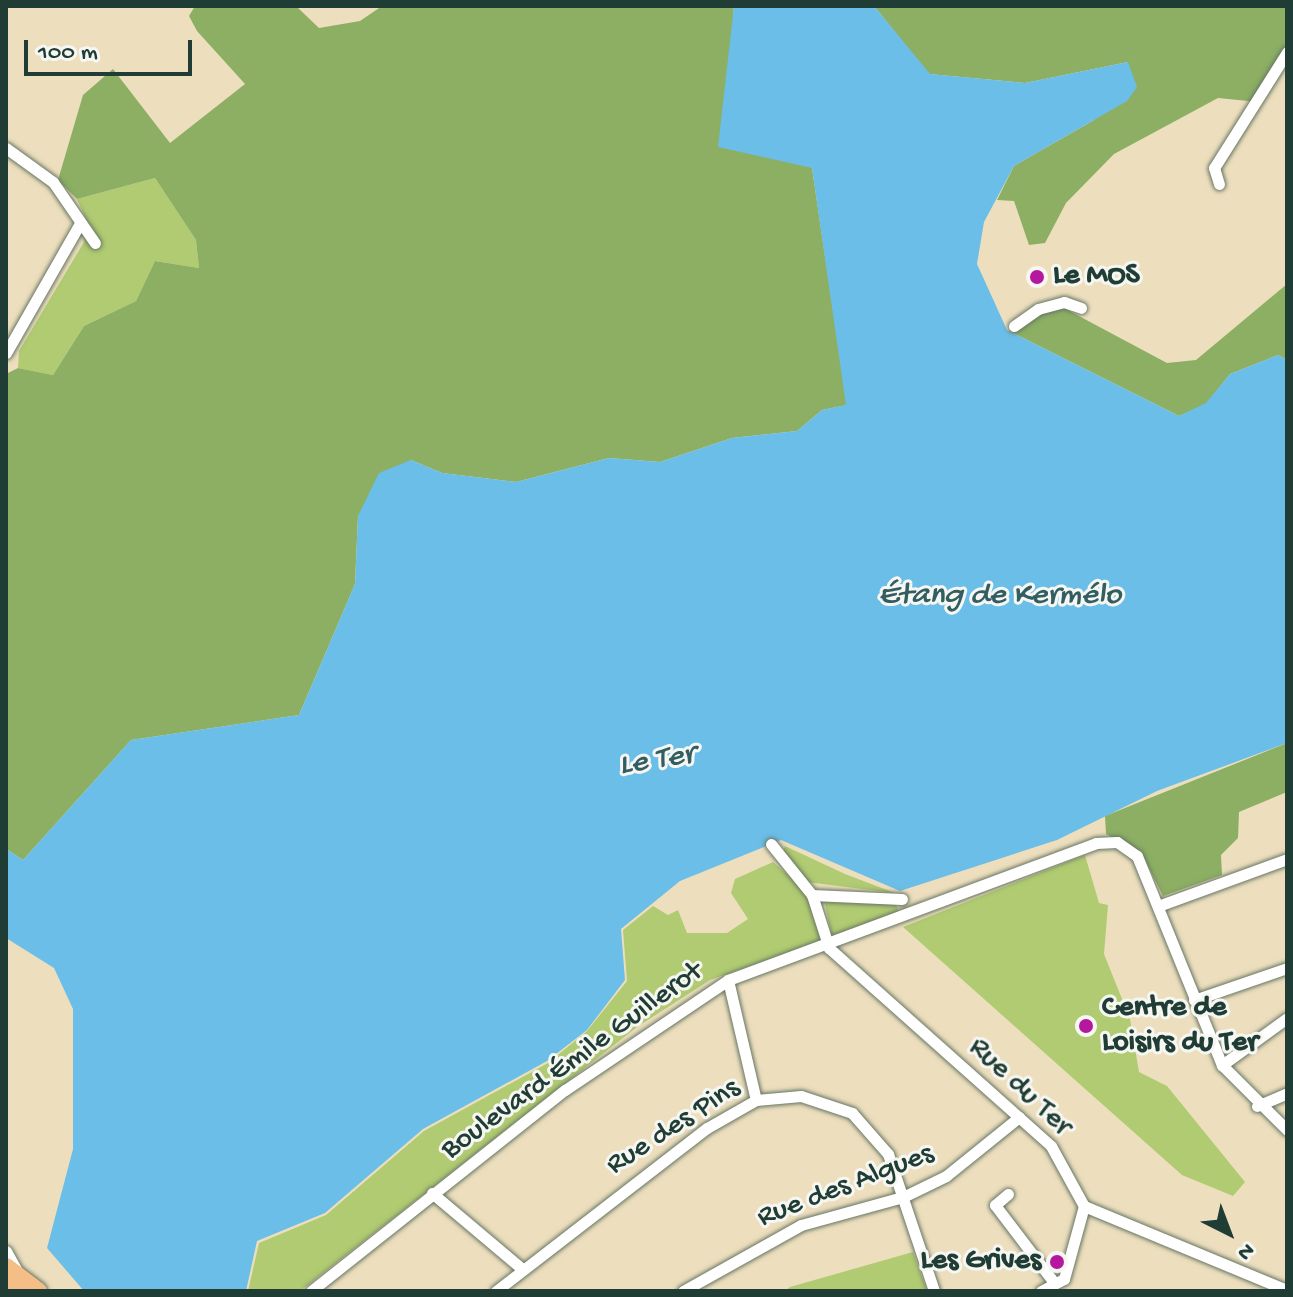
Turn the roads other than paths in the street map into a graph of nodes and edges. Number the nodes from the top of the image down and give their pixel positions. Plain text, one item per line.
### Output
1 (1287, 52) edge
2 (6, 148) edge
3 (1219, 184) dead end
4 (79, 225) junction
5 (95, 243) dead end
6 (1081, 308) dead end
7 (1014, 326) dead end
8 (6, 353) edge
9 (771, 844) dead end
10 (1287, 859) edge
11 (812, 895) junction
12 (902, 899) dead end
13 (1158, 906) junction
14 (829, 948) junction
15 (1287, 968) edge
16 (728, 980) junction
17 (1194, 1000) junction
18 (1287, 1018) edge
19 (1222, 1065) junction
20 (1287, 1093) edge
21 (756, 1100) junction
22 (1257, 1106) junction
23 (1019, 1117) junction
24 (1287, 1130) edge
25 (432, 1193) junction
26 (1008, 1194) dead end
27 (903, 1197) junction
28 (1084, 1206) junction
29 (6, 1251) edge
30 (521, 1268) junction
31 (11, 1282) edge
32 (1060, 1284) edge
33 (1286, 1289) edge
34 (38, 1291) edge
35 (311, 1291) edge
36 (496, 1291) edge
37 (683, 1291) edge
38 (934, 1291) edge
39 (1041, 1291) edge

1 - 3 street
2 - 4 street
4 - 5 street
4 - 8 street
6 - 7 street
9 - 11 street
10 - 13 street
11 - 12 street
11 - 14 street
13 - 14 street, Boulevard Émile Guillerot
13 - 17 street
14 - 16 street, Boulevard Émile Guillerot
14 - 23 street, Rue du Ter
15 - 17 street
16 - 21 street
16 - 25 street, Boulevard Émile Guillerot
17 - 19 street
18 - 19 street
19 - 22 street
20 - 22 street
21 - 27 street, Rue des Pins
21 - 30 street, Rue des Pins
22 - 24 street
23 - 27 street, Rue des Algues
23 - 28 street, Rue du Ter
25 - 30 street
25 - 35 street, Boulevard Émile Guillerot
26 - 32 street
27 - 37 street, Rue des Algues
27 - 38 street, Rue des Pins
28 - 32 street
28 - 33 street
29 - 31 street
30 - 36 street, Rue des Pins
31 - 34 main road
32 - 39 street

